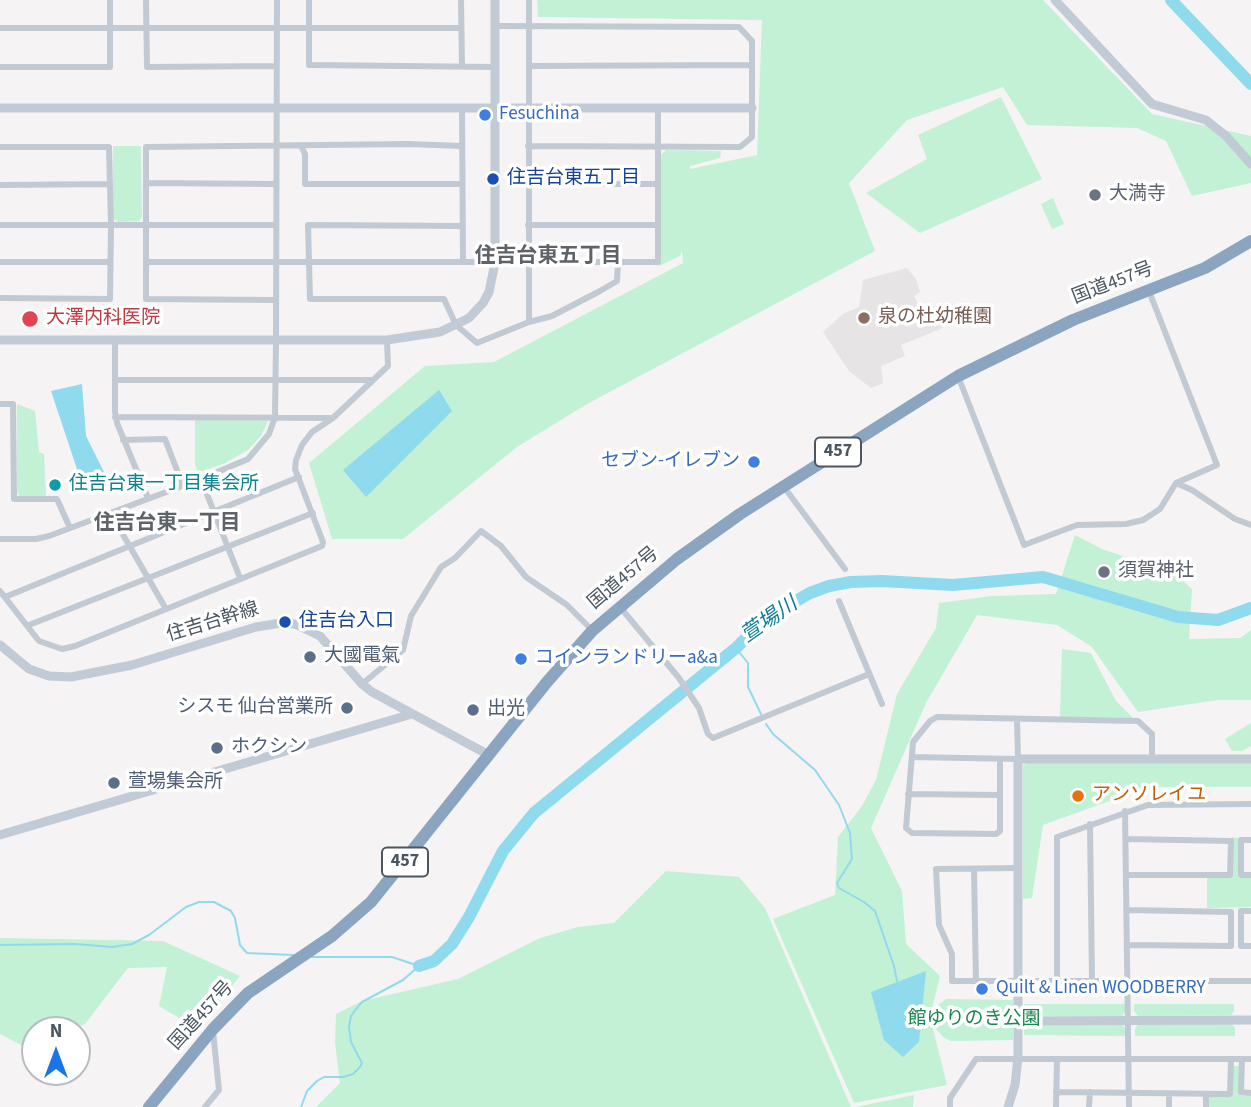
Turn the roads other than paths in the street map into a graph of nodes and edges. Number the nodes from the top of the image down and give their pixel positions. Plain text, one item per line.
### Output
1 (110, 0) edge
2 (146, 0) edge
3 (276, 0) edge
4 (309, 0) edge
5 (461, 0) edge
6 (495, 0) edge
7 (529, 0) edge
8 (1055, 0) edge
9 (496, 26) junction
10 (277, 27) junction
11 (309, 27) junction
12 (529, 27) junction
13 (111, 28) junction
14 (146, 28) junction
15 (461, 28) junction
16 (0, 29) edge
17 (752, 65) junction
18 (276, 66) junction
19 (462, 66) junction
20 (529, 66) junction
21 (0, 67) edge
22 (496, 67) junction
23 (0, 107) edge
24 (276, 107) junction
25 (462, 107) junction
26 (528, 107) junction
27 (658, 107) junction
28 (496, 108) junction
29 (752, 108) junction
30 (276, 146) junction
31 (301, 146) junction
32 (461, 146) junction
33 (528, 146) junction
34 (658, 146) junction
35 (0, 147) edge
36 (1251, 164) edge
37 (146, 183) junction
38 (110, 184) junction
39 (276, 184) junction
40 (461, 184) junction
41 (529, 184) junction
42 (657, 184) junction
43 (0, 185) edge
44 (146, 224) junction
45 (0, 225) edge
46 (111, 225) junction
47 (275, 225) junction
48 (528, 225) junction
49 (657, 225) junction
50 (461, 226) junction
51 (1251, 241) edge
52 (0, 262) edge
53 (110, 262) junction
54 (147, 262) junction
55 (308, 262) junction
56 (463, 262) junction
57 (495, 262) junction
58 (276, 263) junction
59 (528, 263) junction
60 (618, 263) junction
61 (1149, 291) junction
62 (0, 298) edge
63 (276, 300) junction
64 (529, 322) junction
65 (456, 325) junction
66 (115, 339) junction
67 (0, 340) edge
68 (276, 340) junction
69 (387, 340) junction
70 (958, 376) junction
71 (115, 380) junction
72 (276, 380) junction
73 (373, 380) junction
74 (0, 404) edge
75 (115, 417) junction
76 (275, 417) junction
77 (333, 418) junction
78 (123, 440) junction
79 (299, 477) junction
80 (201, 479) junction
81 (1176, 483) junction
82 (183, 486) junction
83 (783, 487) junction
84 (148, 498) junction
85 (214, 511) junction
86 (313, 513) junction
87 (111, 514) junction
88 (1251, 525) edge
89 (70, 528) junction
90 (0, 539) edge
91 (130, 546) junction
92 (228, 546) junction
93 (845, 569) dead end
94 (149, 578) junction
95 (240, 578) junction
96 (2, 594) edge
97 (839, 601) dead end
98 (620, 606) junction
99 (166, 609) junction
100 (29, 625) junction
101 (592, 631) junction
102 (0, 645) edge
103 (869, 674) junction
104 (362, 684) junction
105 (882, 704) dead end
106 (412, 714) junction
107 (1017, 720) junction
108 (489, 755) junction
109 (912, 757) junction
110 (1000, 759) junction
111 (1018, 759) junction
112 (1251, 759) edge
113 (1152, 760) junction
114 (908, 794) junction
115 (1000, 795) junction
116 (1251, 804) edge
117 (1125, 811) junction
118 (1090, 824) junction
119 (0, 835) edge
120 (1126, 839) junction
121 (1251, 840) edge
122 (1017, 868) junction
123 (974, 869) junction
124 (1127, 875) junction
125 (1251, 875) edge
126 (1128, 910) junction
127 (1251, 911) edge
128 (1128, 945) junction
129 (1251, 946) edge
130 (1057, 980) junction
131 (976, 981) junction
132 (1017, 981) junction
133 (1092, 981) junction
134 (1128, 981) junction
135 (1251, 981) edge
136 (1251, 1020) edge
137 (1018, 1021) junction
138 (1130, 1021) junction
139 (213, 1029) junction
140 (1018, 1058) junction
141 (1129, 1058) junction
142 (1057, 1059) junction
143 (1231, 1059) junction
144 (1242, 1059) junction
145 (1251, 1059) edge
146 (1056, 1092) junction
147 (1090, 1092) junction
148 (1130, 1093) junction
149 (1251, 1093) edge
150 (1169, 1094) junction
151 (1206, 1094) junction
152 (149, 1107) edge
153 (205, 1107) edge
154 (950, 1107) edge
155 (1008, 1107) edge
156 (1056, 1107) edge
157 (1090, 1107) edge
158 (1129, 1107) edge
159 (1169, 1107) edge
160 (1206, 1107) edge

1 - 13 street
2 - 14 street
3 - 10 street
4 - 11 street
5 - 15 street
6 - 9 street
7 - 12 street
8 - 36 street
9 - 12 street
9 - 22 street
10 - 11 street
10 - 14 street
10 - 18 street
11 - 15 street
11 - 19 street
12 - 17 street
12 - 20 street
13 - 14 street
13 - 16 street
13 - 21 street
14 - 18 street
15 - 19 street
17 - 20 street
17 - 29 street
18 - 24 street
19 - 22 street
20 - 26 street
22 - 28 street
23 - 24 street
24 - 25 street
24 - 30 street
25 - 28 street
25 - 32 street
26 - 27 street
26 - 28 street
26 - 33 street
27 - 29 street
27 - 34 street
28 - 57 street
29 - 34 street
30 - 31 street
30 - 37 street
30 - 39 street
31 - 32 street
31 - 40 street
32 - 40 street
33 - 34 street
33 - 41 street
34 - 42 street
35 - 38 street
37 - 39 street
37 - 44 street
38 - 43 street
38 - 46 street
39 - 47 street
40 - 50 street
41 - 42 street
41 - 48 street
42 - 49 street
44 - 46 street
44 - 47 street
44 - 54 street
45 - 46 street
46 - 53 street
47 - 58 street
48 - 49 street
48 - 59 street
49 - 60 street
50 - 55 street
50 - 56 street
51 - 61 highway, 国道457号 / 457
52 - 53 street
53 - 62 street
54 - 58 street
54 - 63 street
55 - 56 street
55 - 58 street
55 - 65 street
56 - 57 street
57 - 59 street
57 - 65 street
58 - 63 street
59 - 60 street
59 - 64 street
60 - 64 street
61 - 70 highway, 国道457号 / 457
61 - 81 street
63 - 68 street
64 - 65 street
65 - 69 street
66 - 67 street
66 - 68 street
66 - 71 street
68 - 69 street
68 - 72 street
69 - 73 street
70 - 81 street
70 - 83 highway, 国道457号 / 457
71 - 72 street
71 - 75 street
72 - 73 street
72 - 76 street
73 - 77 street
74 - 89 street
75 - 76 street
75 - 78 street
76 - 77 street
76 - 80 street
77 - 79 street
78 - 82 street
78 - 84 street
79 - 85 street
79 - 86 street
80 - 82 street
80 - 85 street
81 - 88 street
82 - 84 street
83 - 93 street
83 - 98 highway, 国道457号 / 457
84 - 87 street
85 - 91 street
85 - 92 street
86 - 92 street
86 - 95 street
87 - 89 street
87 - 91 street
89 - 90 street
91 - 94 street
91 - 96 street
92 - 94 street
92 - 95 street
94 - 99 street
94 - 100 street
95 - 99 street
96 - 100 street
97 - 103 street
98 - 101 highway, 国道457号 / 457
98 - 103 street
99 - 100 street
101 - 104 street
101 - 108 highway, 国道457号 / 457
102 - 104 street, 住吉台幹線
103 - 105 street
104 - 106 street, 住吉台幹線
106 - 108 street, 住吉台幹線
106 - 119 street
107 - 109 street
107 - 111 street
107 - 113 street
108 - 139 highway, 国道457号 / 457
109 - 110 street
109 - 114 street
110 - 111 street
110 - 115 street
111 - 113 street
111 - 122 street
112 - 113 street
114 - 115 street
114 - 115 street
116 - 117 street
117 - 118 street
117 - 120 street
118 - 130 street
118 - 133 street
120 - 124 street
120 - 124 street
121 - 125 street
122 - 123 street
122 - 132 street
123 - 131 street
123 - 131 street
124 - 126 street
126 - 128 street
126 - 128 street
127 - 129 street
128 - 134 street
130 - 132 street
130 - 133 street
131 - 132 street
132 - 137 street
133 - 134 street
134 - 135 street
134 - 138 street
136 - 138 street
137 - 138 street
137 - 140 street
138 - 141 street
139 - 152 highway, 国道457号 / 457
139 - 153 street
140 - 142 street
140 - 154 street
140 - 155 street
141 - 142 street
141 - 143 street
141 - 148 street
142 - 146 street
143 - 144 street
143 - 151 street
144 - 145 street
144 - 149 street
146 - 147 street
146 - 156 street
147 - 148 street
147 - 157 street
148 - 150 street
148 - 158 street
150 - 151 street
150 - 159 street
151 - 160 street

